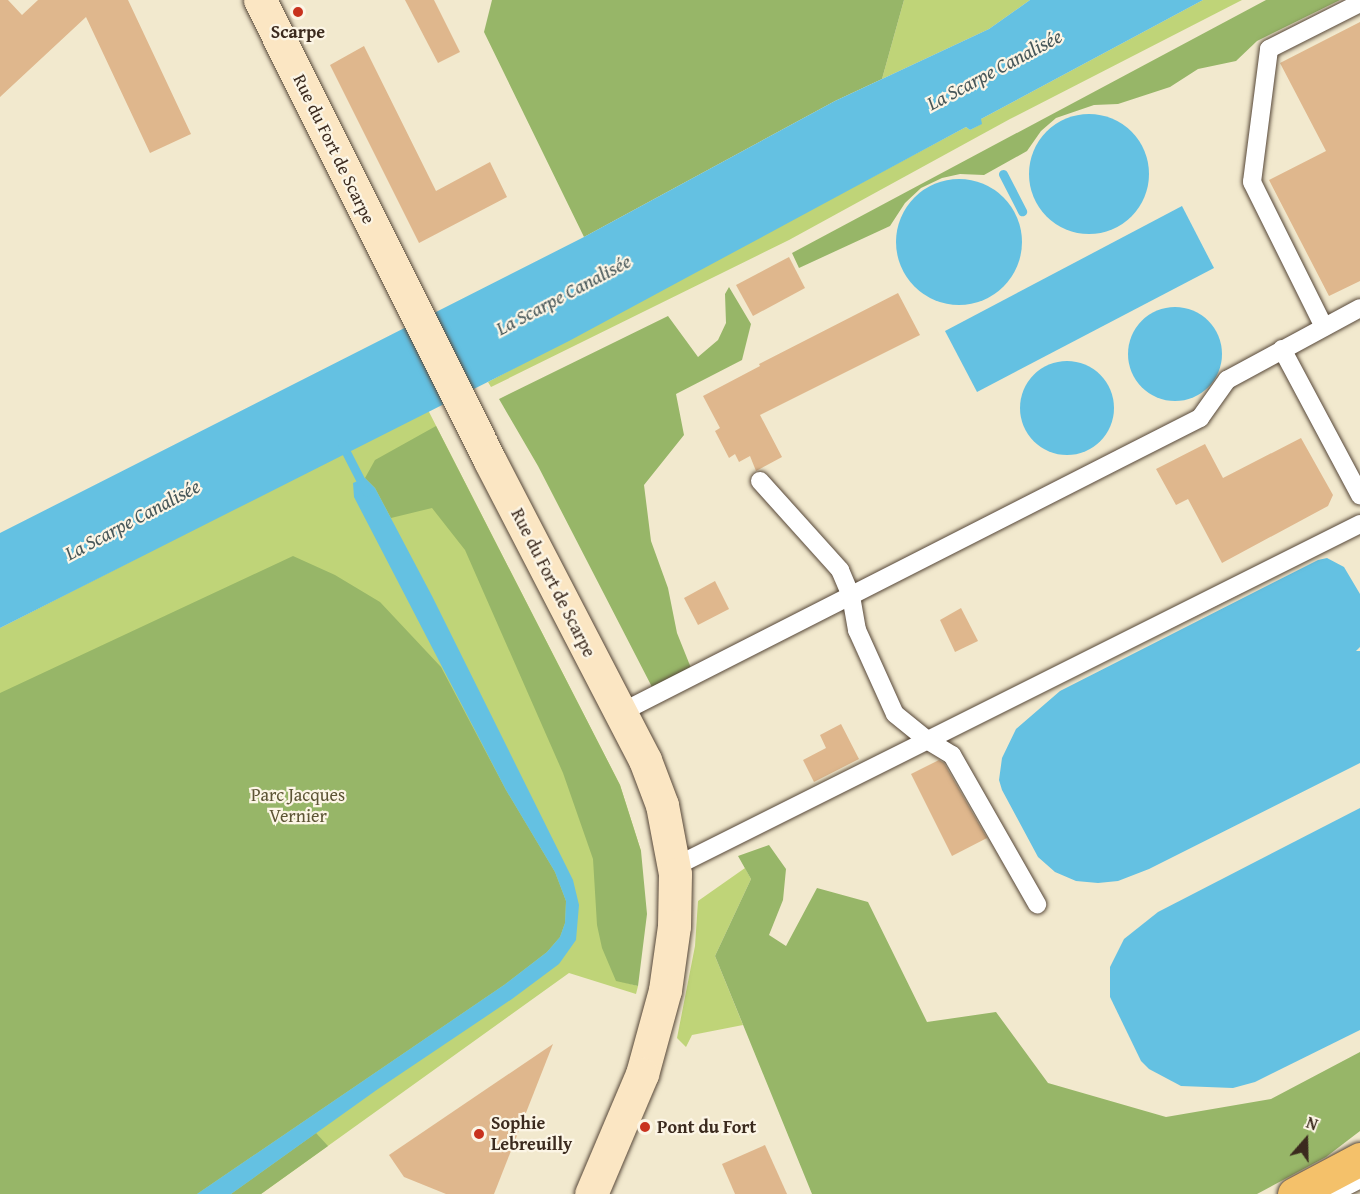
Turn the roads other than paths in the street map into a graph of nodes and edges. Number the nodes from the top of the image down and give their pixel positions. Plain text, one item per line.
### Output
1 (260, 0) edge
2 (1360, 3) edge
3 (1360, 308) edge
4 (1324, 327) junction
5 (1282, 349) junction
6 (760, 481) dead end
7 (1360, 495) edge
8 (1360, 524) edge
9 (851, 596) junction
10 (621, 713) junction
11 (927, 740) junction
12 (674, 867) junction
13 (1037, 904) dead end
14 (1360, 1159) edge
15 (1360, 1179) edge
16 (591, 1194) edge
17 (1294, 1194) edge
18 (1331, 1194) edge

1 - 10 main road, Rue du Fort de Scarpe
2 - 4 lane
3 - 4 lane
4 - 5 lane
5 - 7 lane
5 - 9 lane
6 - 9 lane
8 - 11 lane
9 - 10 lane
9 - 11 lane
10 - 12 main road, Rue du Fort de Scarpe
11 - 12 lane
11 - 13 lane
12 - 16 main road, Rue du Fort de Scarpe
14 - 17 main road
15 - 18 lane

